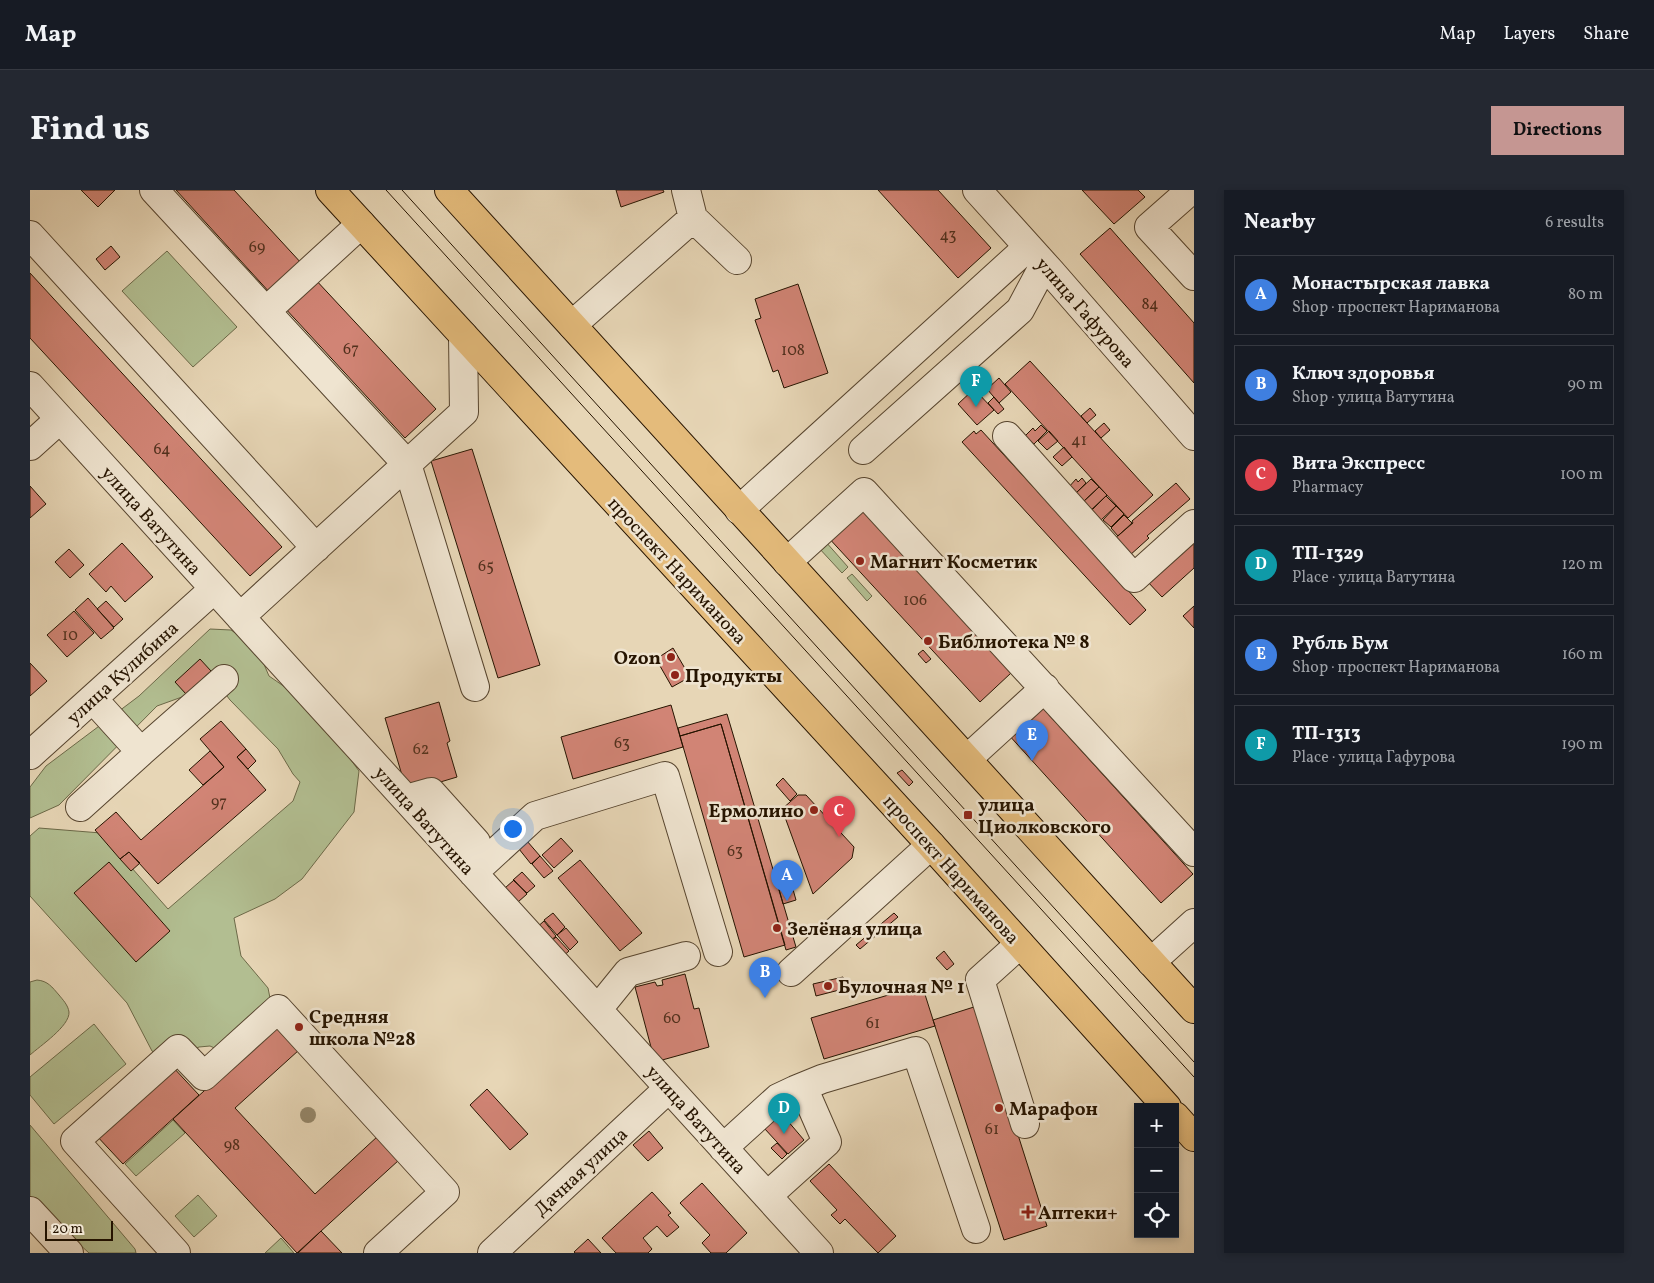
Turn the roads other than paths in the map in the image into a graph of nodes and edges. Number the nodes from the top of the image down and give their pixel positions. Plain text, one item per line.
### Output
1 (154, 190) edge
2 (330, 190) edge
3 (449, 190) edge
4 (686, 190) edge
5 (976, 190) edge
6 (1191, 190) edge
7 (693, 218) junction
8 (361, 224) junction
9 (30, 235) edge
10 (1036, 256) junction
11 (737, 260) dead end
12 (1194, 276) edge
13 (266, 311) junction
14 (572, 325) junction
15 (463, 335) junction
16 (30, 386) edge
17 (60, 419) junction
18 (1007, 436) dead end
19 (1194, 436) edge
20 (30, 446) edge
21 (863, 450) dead end
22 (407, 464) junction
23 (739, 510) junction
24 (1194, 524) edge
25 (316, 548) junction
26 (787, 562) junction
27 (214, 588) junction
28 (240, 617) junction
29 (224, 679) dead end
30 (475, 687) dead end
31 (1045, 688) junction
32 (93, 698) junction
33 (141, 752) junction
34 (30, 755) edge
35 (967, 759) junction
36 (406, 799) junction
37 (80, 807) dead end
38 (476, 842) dead end
39 (931, 845) junction
40 (1194, 852) edge
41 (473, 872) junction
42 (1194, 923) edge
43 (1020, 944) junction
44 (718, 952) dead end
45 (686, 956) dead end
46 (1151, 962) junction
47 (791, 972) dead end
48 (598, 1009) junction
49 (1194, 1009) edge
50 (803, 1086) junction
51 (669, 1088) junction
52 (1163, 1103) edge
53 (1179, 1120) edge
54 (1025, 1124) dead end
55 (1194, 1136) edge
56 (724, 1148) junction
57 (767, 1196) junction
58 (30, 1211) edge
59 (976, 1229) dead end
60 (806, 1249) edge
61 (386, 1250) edge
62 (69, 1253) edge
63 (175, 1253) edge
64 (492, 1253) edge

1 - 13 street
2 - 8 main road, проспект Нариманова
3 - 14 main road
4 - 7 street
5 - 10 street, улица Гафурова
6 - 12 street
7 - 11 street
7 - 14 street
8 - 13 street
8 - 15 main road, проспект Нариманова
9 - 25 street
10 - 19 street, улица Гафурова
10 - 21 street
10 - 23 street
13 - 22 street
14 - 23 main road
15 - 22 street
15 - 39 main road, проспект Нариманова
16 - 17 street, улица Ватутина
17 - 20 street
17 - 27 street, улица Ватутина
18 - 24 street
22 - 25 street
22 - 30 street
23 - 26 main road
25 - 28 street
26 - 31 street
26 - 35 main road
27 - 28 street, улица Ватутина
27 - 32 street, улица Кулибина
28 - 36 street, улица Ватутина
29 - 33 street
31 - 35 street
31 - 40 street
32 - 33 street
32 - 34 street, улица Кулибина
33 - 37 street
35 - 46 main road
36 - 38 street
36 - 41 street, улица Ватутина
39 - 43 main road, проспект Нариманова
39 - 47 street
41 - 44 street
41 - 48 street, улица Ватутина
42 - 46 street
43 - 52 main road, проспект Нариманова
43 - 54 street
45 - 48 street
46 - 49 main road
48 - 51 street, улица Ватутина
50 - 56 street
50 - 57 street
50 - 59 street
51 - 56 street, улица Ватутина
51 - 64 street, Дачная улица
53 - 55 main road
56 - 57 street, улица Ватутина
57 - 60 street, улица Ватутина
58 - 62 street
61 - 63 street

